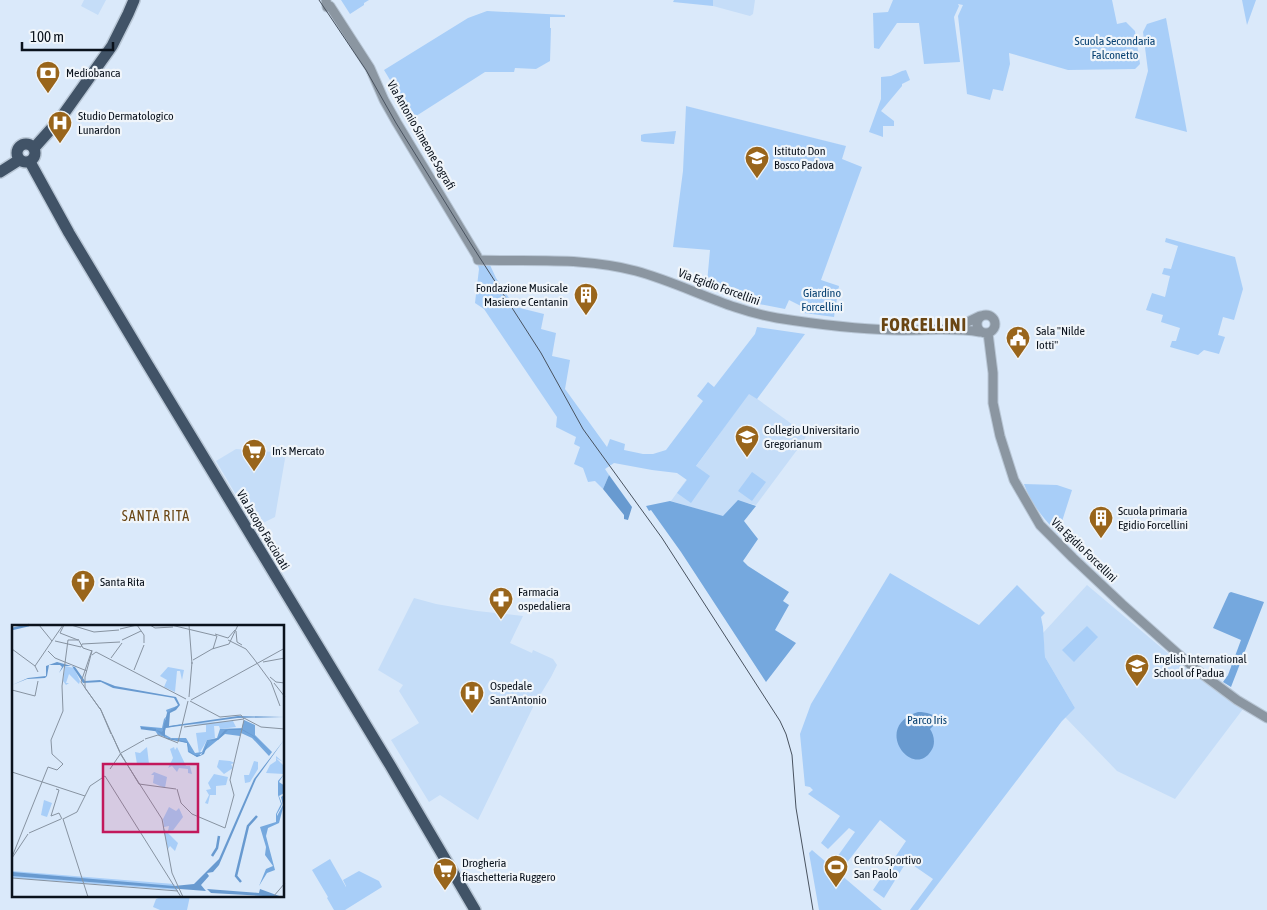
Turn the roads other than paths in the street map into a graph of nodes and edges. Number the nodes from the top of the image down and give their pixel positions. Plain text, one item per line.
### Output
1 (133, 0) edge
2 (326, 0) edge
3 (34, 148) junction
4 (25, 161) junction
5 (0, 172) edge
6 (478, 260) joint
7 (980, 316) junction
8 (953, 329) junction
9 (984, 332) junction
10 (1267, 718) edge
11 (475, 910) edge

1 - 3 main road
2 - 6 street, Via Antonio Simeone Sografi
3 - 4 main road
3 - 4 main road
4 - 5 main road
4 - 11 main road, Via Jacopo Facciolati
6 - 8 street, Via Egidio Forcellini
7 - 8 street, Via Egidio Forcellini
7 - 9 street
7 - 9 street
8 - 9 street, Via Egidio Forcellini
9 - 10 street, Via Egidio Forcellini

